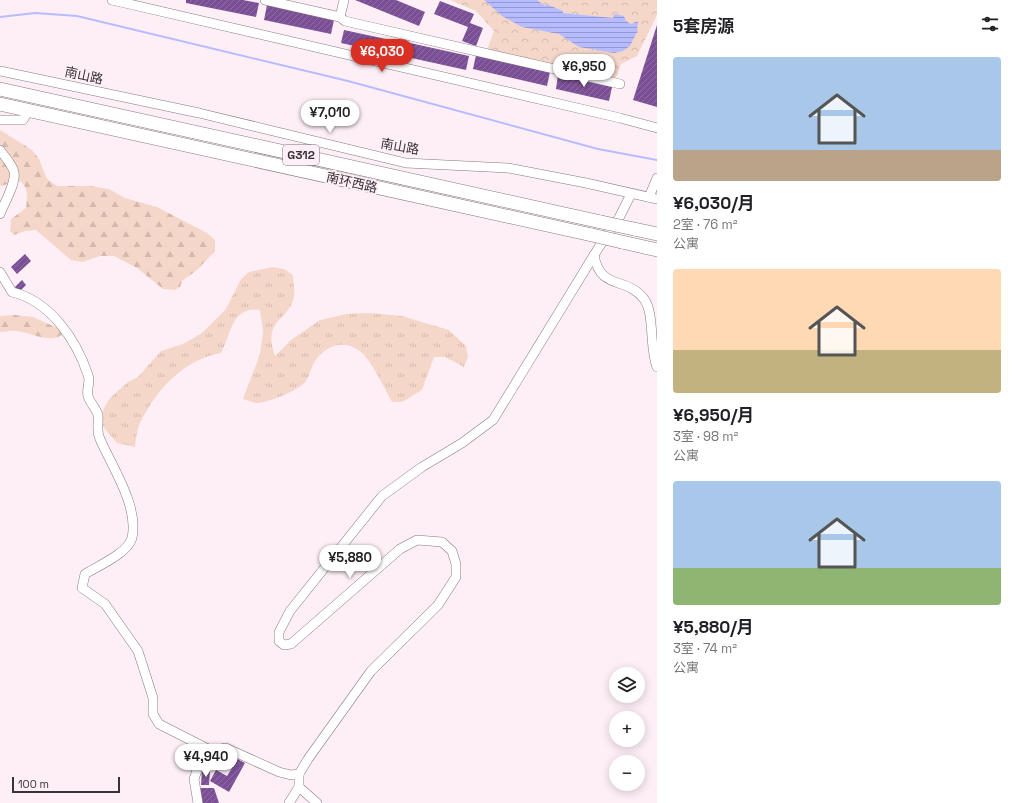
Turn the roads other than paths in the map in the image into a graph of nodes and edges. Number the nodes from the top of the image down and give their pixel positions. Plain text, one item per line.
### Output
1 (112, 0) edge
2 (265, 0) edge
3 (344, 0) edge
4 (340, 17) junction
5 (0, 71) edge
6 (620, 84) dead end
7 (0, 90) edge
8 (0, 104) edge
9 (29, 110) junction
10 (0, 120) edge
11 (657, 128) edge
12 (0, 150) edge
13 (657, 178) edge
14 (631, 194) junction
15 (653, 198) edge
16 (0, 214) edge
17 (657, 234) edge
18 (657, 250) edge
19 (594, 256) junction
20 (0, 272) edge
21 (657, 367) edge
22 (212, 751) junction
23 (300, 774) junction
24 (300, 787) junction
25 (198, 803) edge
26 (289, 803) edge
27 (317, 803) edge

1 - 11 street
2 - 4 street
3 - 4 street
4 - 6 street
5 - 14 street, 南山路
7 - 17 highway, 南环西路 / G312, bridge
8 - 9 highway, 南环西路 / G312
9 - 10 street
9 - 18 highway, 南环西路 / G312, bridge
12 - 16 street
13 - 15 street
14 - 15 street, 南山路
14 - 19 street
19 - 21 street
19 - 23 street
20 - 22 street
22 - 23 street
22 - 25 street
23 - 24 street
24 - 26 street
24 - 27 street

